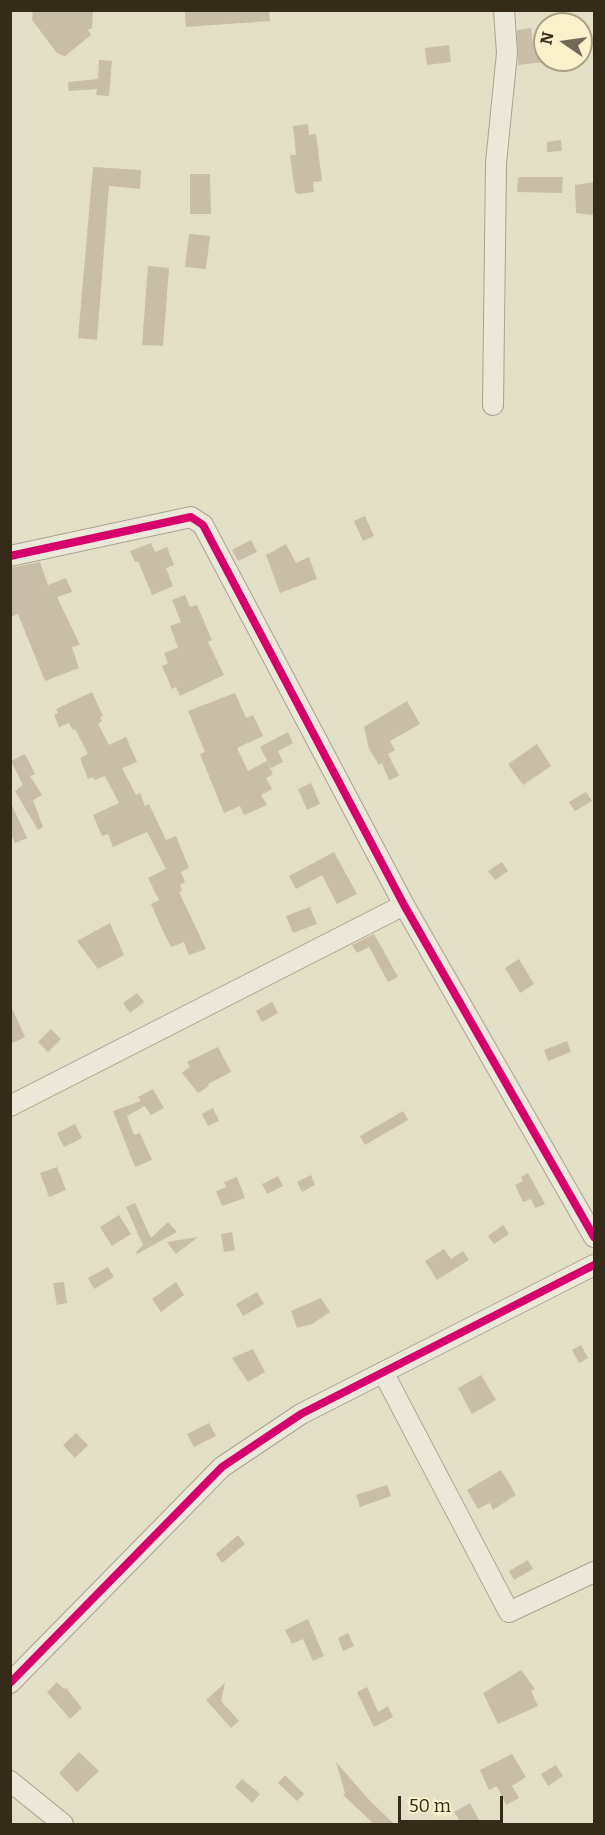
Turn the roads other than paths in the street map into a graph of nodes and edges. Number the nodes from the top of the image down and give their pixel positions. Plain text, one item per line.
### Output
1 (504, 10) edge
2 (493, 405) dead end
3 (10, 556) edge
4 (404, 905) junction
5 (10, 1106) edge
6 (594, 1237) edge
7 (594, 1265) edge
8 (382, 1372) junction
9 (594, 1572) edge
10 (10, 1683) edge
11 (10, 1781) edge
12 (63, 1824) edge

1 - 2 street
3 - 4 street
4 - 5 street
4 - 6 street
7 - 8 street
8 - 9 street
8 - 10 street
11 - 12 street

